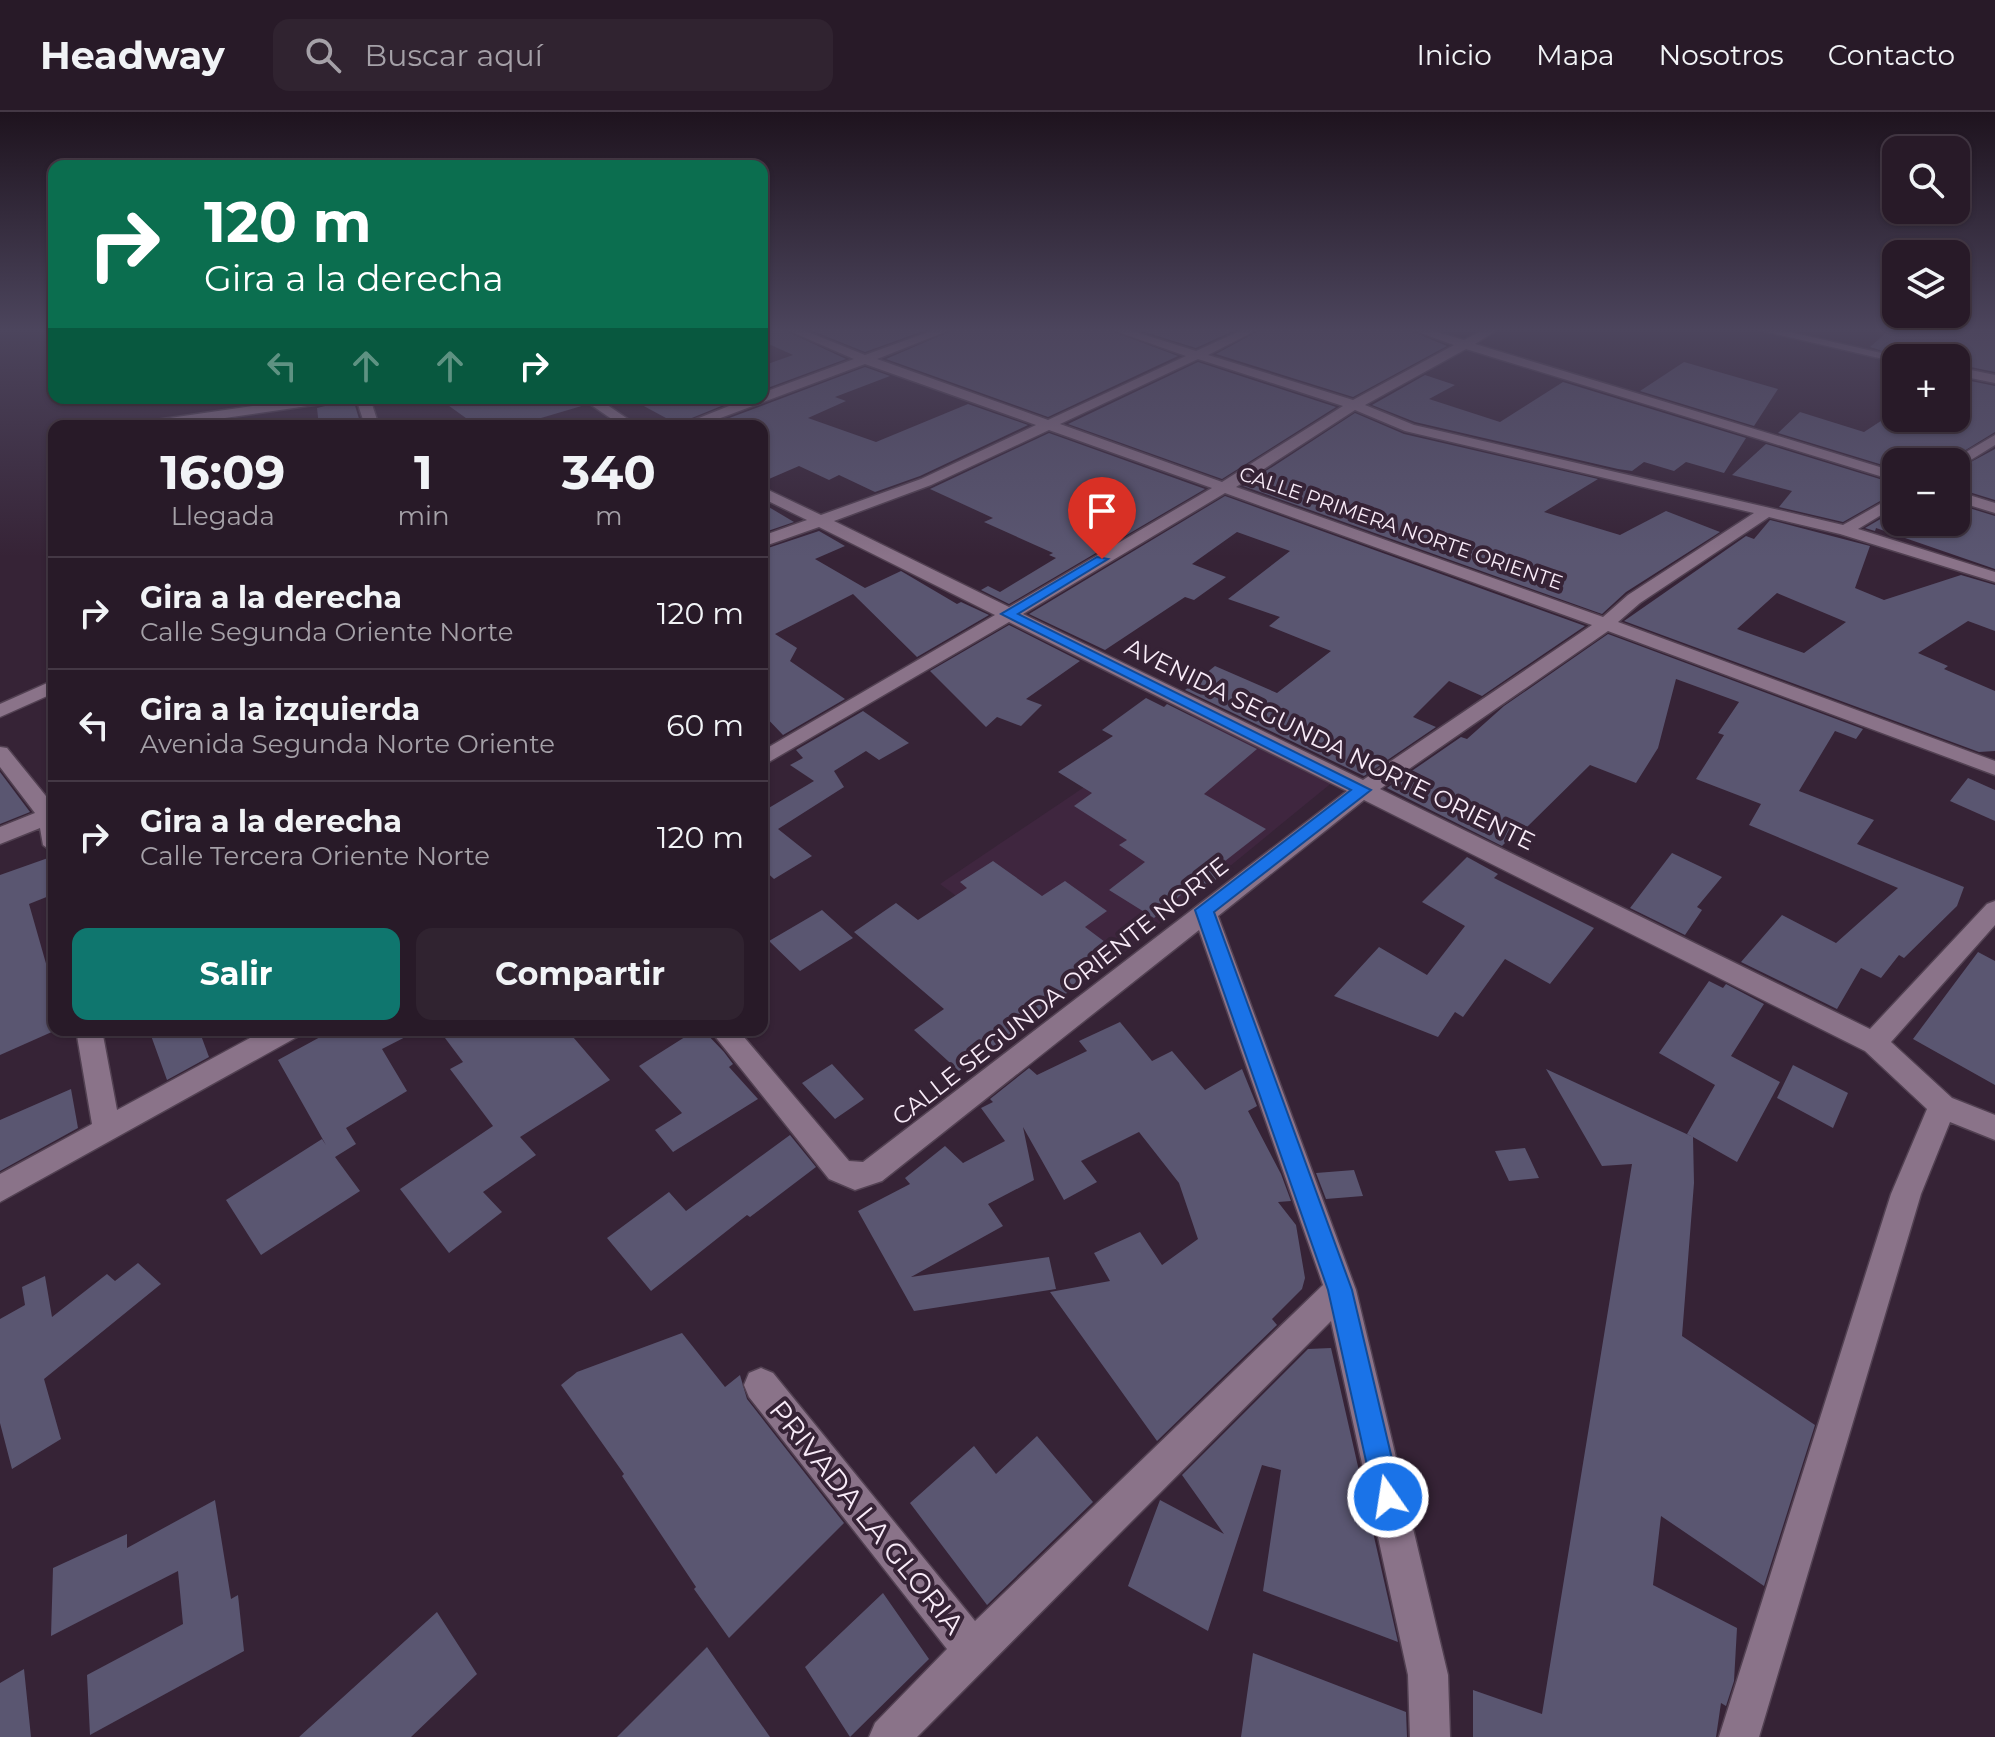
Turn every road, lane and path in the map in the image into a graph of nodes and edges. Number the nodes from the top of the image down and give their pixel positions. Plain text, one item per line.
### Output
1 (281, 406) edge
2 (600, 406) edge
3 (741, 406) edge
4 (998, 406) edge
5 (1090, 406) edge
6 (1353, 406) edge
7 (1356, 406) edge
8 (1667, 406) edge
9 (183, 420) edge
10 (622, 420) edge
11 (702, 420) edge
12 (1050, 424) junction
13 (1995, 439) edge
14 (1970, 454) edge
15 (1882, 473) edge
16 (1223, 488) junction
17 (768, 495) edge
18 (1970, 500) edge
19 (1882, 508) edge
20 (1995, 508) edge
21 (1766, 512) junction
22 (821, 521) junction
23 (1845, 530) junction
24 (768, 540) edge
25 (1995, 577) edge
26 (1008, 614) junction
27 (1606, 624) junction
28 (48, 689) edge
29 (0, 711) edge
30 (0, 753) edge
31 (768, 756) edge
32 (1995, 768) edge
33 (1363, 790) junction
34 (48, 810) edge
35 (48, 815) edge
36 (0, 836) edge
37 (1204, 910) junction
38 (1995, 910) edge
39 (90, 1036) edge
40 (277, 1036) edge
41 (728, 1036) edge
42 (1874, 1043) junction
43 (1942, 1106) junction
44 (1995, 1128) edge
45 (107, 1130) junction
46 (0, 1189) edge
47 (1340, 1290) junction
48 (761, 1385) dead end
49 (973, 1650) junction
50 (889, 1737) edge
51 (1430, 1737) edge
52 (1739, 1737) edge

1 - 9 street
2 - 10 street
3 - 11 street
4 - 12 street, CALLE PRIMERA NORTE ORIENTE
5 - 12 street
6 - 16 street
7 - 21 street
8 - 15 street
12 - 16 street, CALLE PRIMERA NORTE ORIENTE
12 - 22 street
13 - 14 street
16 - 26 street
16 - 27 street, CALLE PRIMERA NORTE ORIENTE
17 - 22 street, AVENIDA SEGUNDA NORTE ORIENTE
18 - 20 street
19 - 23 street
21 - 23 street
21 - 27 street, CALLE SEGUNDA ORIENTE NORTE
22 - 24 street
22 - 26 street, AVENIDA SEGUNDA NORTE ORIENTE
23 - 25 street
26 - 31 street
26 - 33 street, AVENIDA SEGUNDA NORTE ORIENTE
27 - 32 street, CALLE PRIMERA NORTE ORIENTE
27 - 33 street, CALLE SEGUNDA ORIENTE NORTE
28 - 29 street
30 - 34 street
33 - 37 street, CALLE SEGUNDA ORIENTE NORTE
33 - 42 street, AVENIDA SEGUNDA NORTE ORIENTE
35 - 36 street
37 - 41 street, CALLE SEGUNDA ORIENTE NORTE
37 - 47 street
38 - 42 street
39 - 45 street
40 - 45 street
42 - 43 street, AVENIDA SEGUNDA NORTE ORIENTE
43 - 44 street
43 - 52 street
45 - 46 street
47 - 49 street
47 - 51 street
48 - 49 street, PRIVADA LA GLORIA
49 - 50 street

